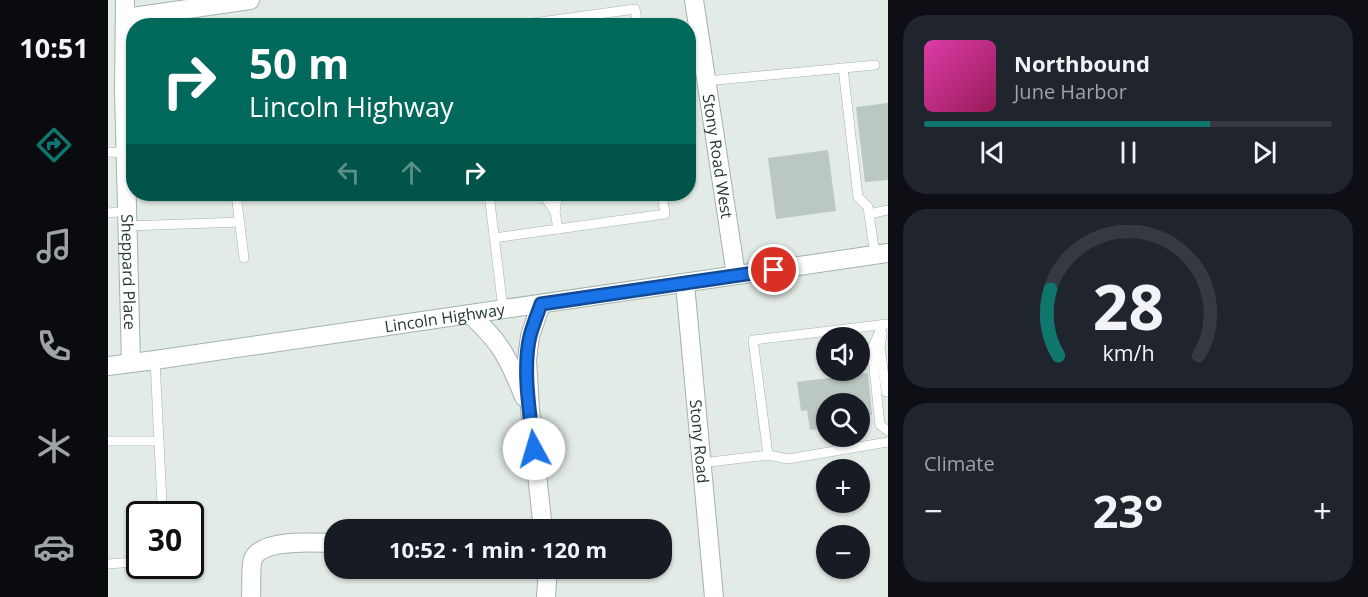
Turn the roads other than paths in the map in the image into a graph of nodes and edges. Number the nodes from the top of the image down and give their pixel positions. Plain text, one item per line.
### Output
1 (250, 0) edge
2 (694, 0) edge
3 (125, 9) edge
4 (569, 18) edge
5 (637, 18) edge
6 (696, 18) edge
7 (696, 23) edge
8 (875, 65) dead end
9 (843, 68) junction
10 (706, 81) junction
11 (116, 92) edge
12 (117, 152) edge
13 (237, 201) edge
14 (490, 201) edge
15 (548, 201) edge
16 (554, 201) edge
17 (663, 201) edge
18 (888, 210) edge
19 (555, 212) junction
20 (108, 213) edge
21 (868, 214) junction
22 (127, 218) junction
23 (240, 222) junction
24 (558, 229) junction
25 (494, 238) junction
26 (881, 254) edge
27 (244, 258) dead end
28 (736, 275) junction
29 (685, 284) junction
30 (541, 304) junction
31 (503, 309) junction
32 (470, 314) junction
33 (886, 326) edge
34 (888, 336) edge
35 (155, 360) junction
36 (131, 362) junction
37 (108, 366) edge
38 (886, 392) dead end
39 (530, 409) junction
40 (888, 431) edge
41 (108, 441) edge
42 (159, 441) junction
43 (888, 442) edge
44 (768, 455) junction
45 (702, 463) junction
46 (162, 501) edge
47 (542, 519) edge
48 (324, 543) edge
49 (108, 554) edge
50 (126, 563) edge
51 (109, 564) edge
52 (547, 579) edge
53 (251, 597) edge
54 (546, 597) edge
55 (714, 597) edge

1 - 3 street
2 - 6 street, Stony Road West
3 - 11 street, Sheppard Place
4 - 5 lane
7 - 10 street, Stony Road West
8 - 9 lane
9 - 10 lane
9 - 21 lane
10 - 28 street, Stony Road West
11 - 12 street, Sheppard Place
12 - 22 street, Sheppard Place
13 - 23 lane
14 - 25 lane
15 - 19 lane
16 - 19 lane
17 - 24 lane
18 - 21 lane
19 - 24 lane
20 - 22 lane
21 - 26 lane
22 - 23 lane
22 - 36 street, Sheppard Place
23 - 27 lane
24 - 25 lane
25 - 31 lane
26 - 28 street, Lincoln Highway
28 - 29 street, Lincoln Highway
29 - 30 street, Lincoln Highway
29 - 45 street, Stony Road
30 - 31 street, Lincoln Highway
30 - 39 street
31 - 32 street, Lincoln Highway
32 - 35 street, Lincoln Highway
32 - 39 street
33 - 34 lane
33 - 38 lane
33 - 40 lane
33 - 44 lane
35 - 36 street, Lincoln Highway
35 - 42 lane
36 - 37 street, Lincoln Highway
39 - 47 street
41 - 42 lane
42 - 46 lane
43 - 44 lane
44 - 45 lane
45 - 55 street, Stony Road
48 - 53 street
49 - 51 lane
50 - 51 lane
52 - 54 street

